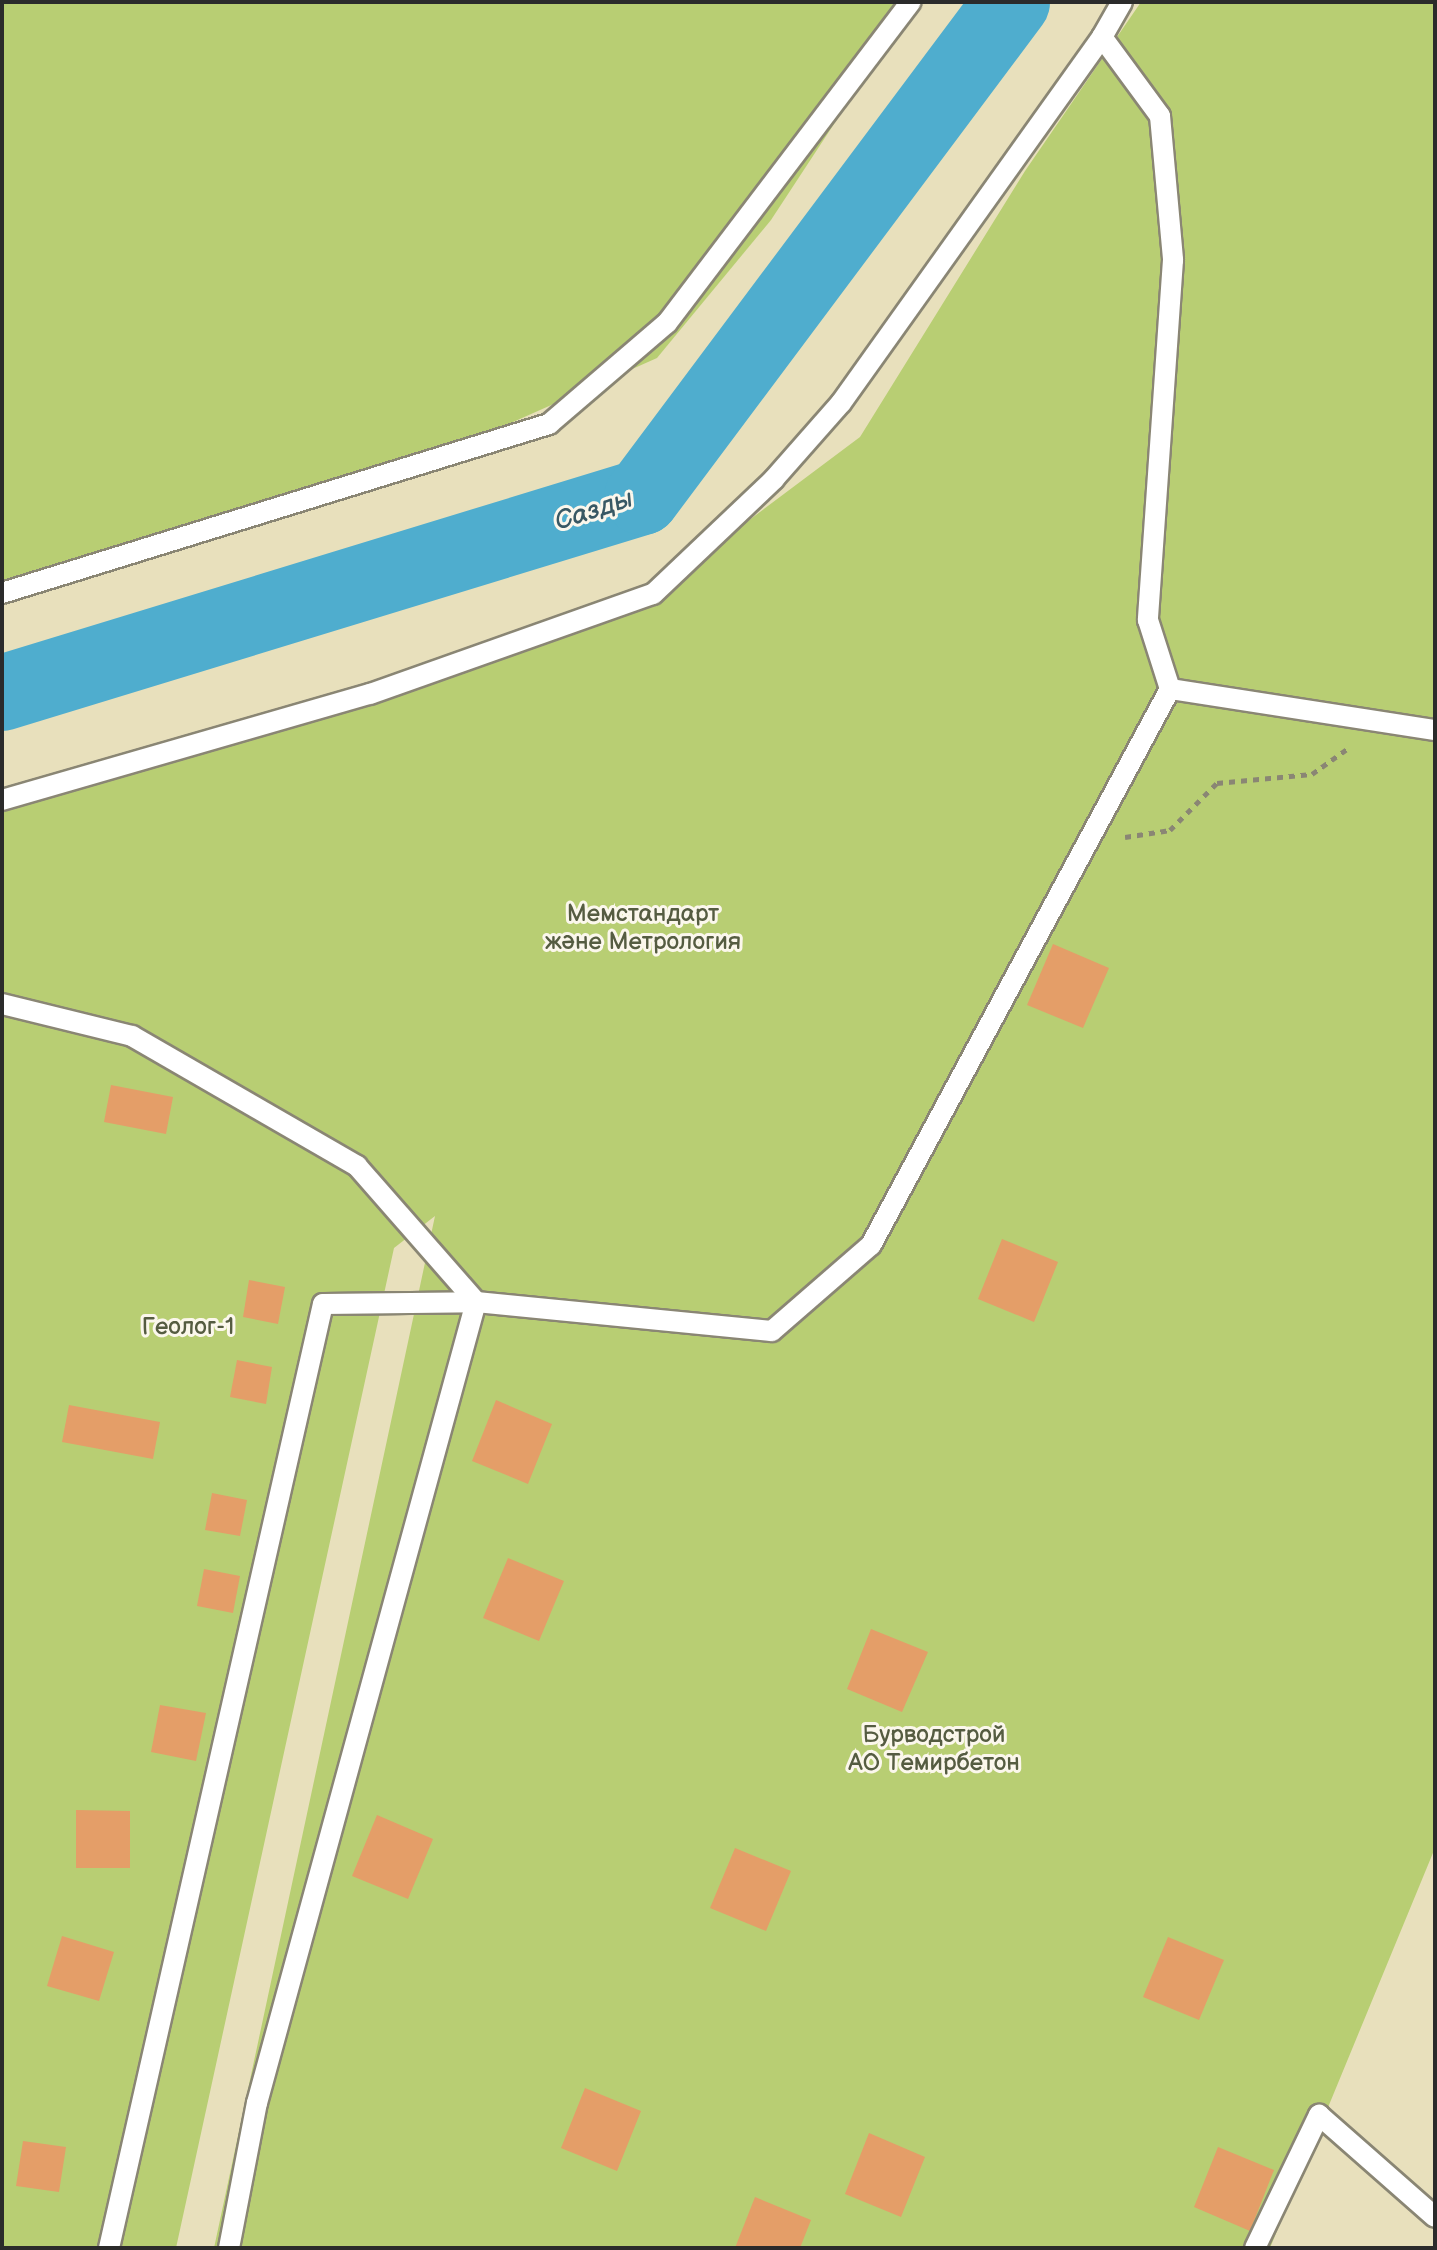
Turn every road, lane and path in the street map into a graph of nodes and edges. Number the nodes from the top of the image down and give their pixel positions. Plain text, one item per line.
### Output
1 (911, 2) edge
2 (1122, 2) edge
3 (1102, 37) junction
4 (2, 593) edge
5 (1170, 689) junction
6 (1387, 721) junction
7 (1435, 730) edge
8 (2, 800) edge
9 (1087, 843) junction
10 (2, 1004) edge
11 (476, 1302) junction
12 (1435, 2217) edge
13 (109, 2248) edge
14 (229, 2248) edge
15 (1255, 2248) edge

1 - 4 lane
2 - 3 lane
3 - 5 lane
3 - 8 lane
5 - 6 lane
5 - 9 lane
6 - 7 lane
6 - 9 path
9 - 11 lane
10 - 11 lane
11 - 13 lane
11 - 14 lane
12 - 15 lane

